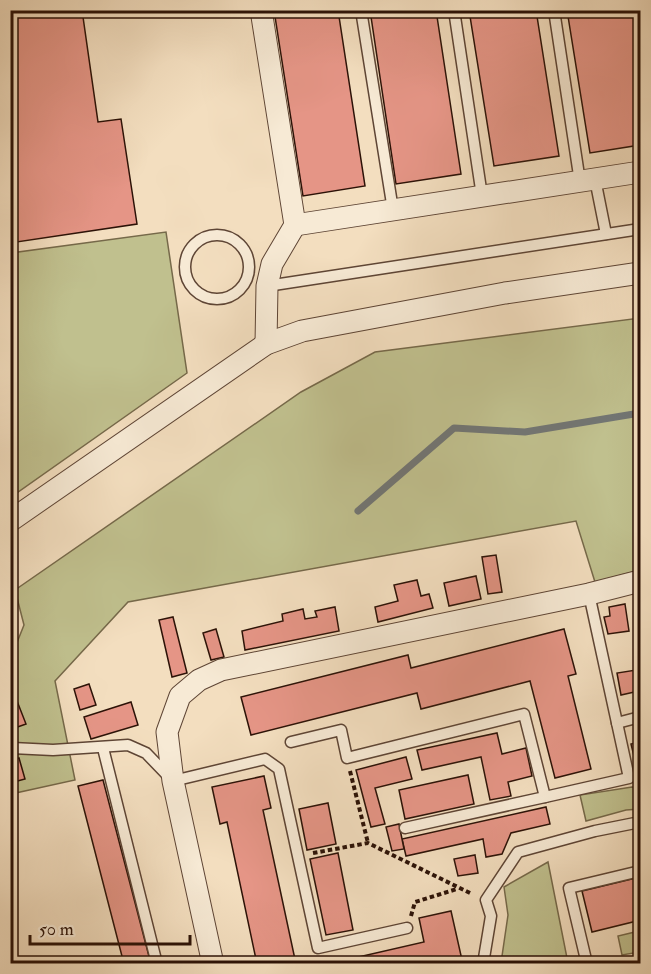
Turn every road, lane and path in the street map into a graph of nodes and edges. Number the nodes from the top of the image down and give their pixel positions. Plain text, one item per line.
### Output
1 (261, 10) edge
2 (361, 10) edge
3 (454, 10) edge
4 (554, 10) edge
5 (640, 172) edge
6 (588, 180) junction
7 (482, 196) junction
8 (393, 210) junction
9 (295, 225) junction
10 (640, 229) edge
11 (606, 234) junction
12 (249, 262) junction
13 (272, 264) junction
14 (640, 273) edge
15 (267, 286) junction
16 (266, 345) junction
17 (10, 521) edge
18 (640, 580) edge
19 (589, 594) junction
20 (640, 717) edge
21 (617, 723) junction
22 (291, 742) dead end
23 (12, 748) edge
24 (103, 748) junction
25 (347, 759) junction
26 (173, 781) junction
27 (545, 797) junction
28 (640, 822) edge
29 (405, 828) dead end
30 (368, 843) junction
31 (297, 856) junction
32 (640, 872) edge
33 (458, 889) junction
34 (486, 900) junction
35 (407, 928) joint
36 (157, 963) edge
37 (213, 963) edge
38 (483, 963) edge
39 (587, 963) edge

1 - 9 street
2 - 8 lane
3 - 7 lane
4 - 6 lane
5 - 6 street
6 - 7 street
6 - 11 lane
7 - 8 street
8 - 9 street
9 - 13 street
10 - 11 lane
11 - 15 lane
12 - 12 lane
12 - 13 lane
13 - 15 street
14 - 16 street
15 - 16 street
16 - 17 street
18 - 19 street
19 - 21 lane
19 - 26 street
20 - 21 lane
21 - 27 lane
22 - 25 lane
23 - 24 lane
24 - 26 lane
24 - 36 lane
25 - 27 lane
25 - 30 path
26 - 31 lane
26 - 37 street
27 - 29 lane
28 - 34 lane
30 - 31 path
30 - 33 path
31 - 35 lane
32 - 39 lane
33 - 34 path
33 - 35 path
34 - 38 lane

